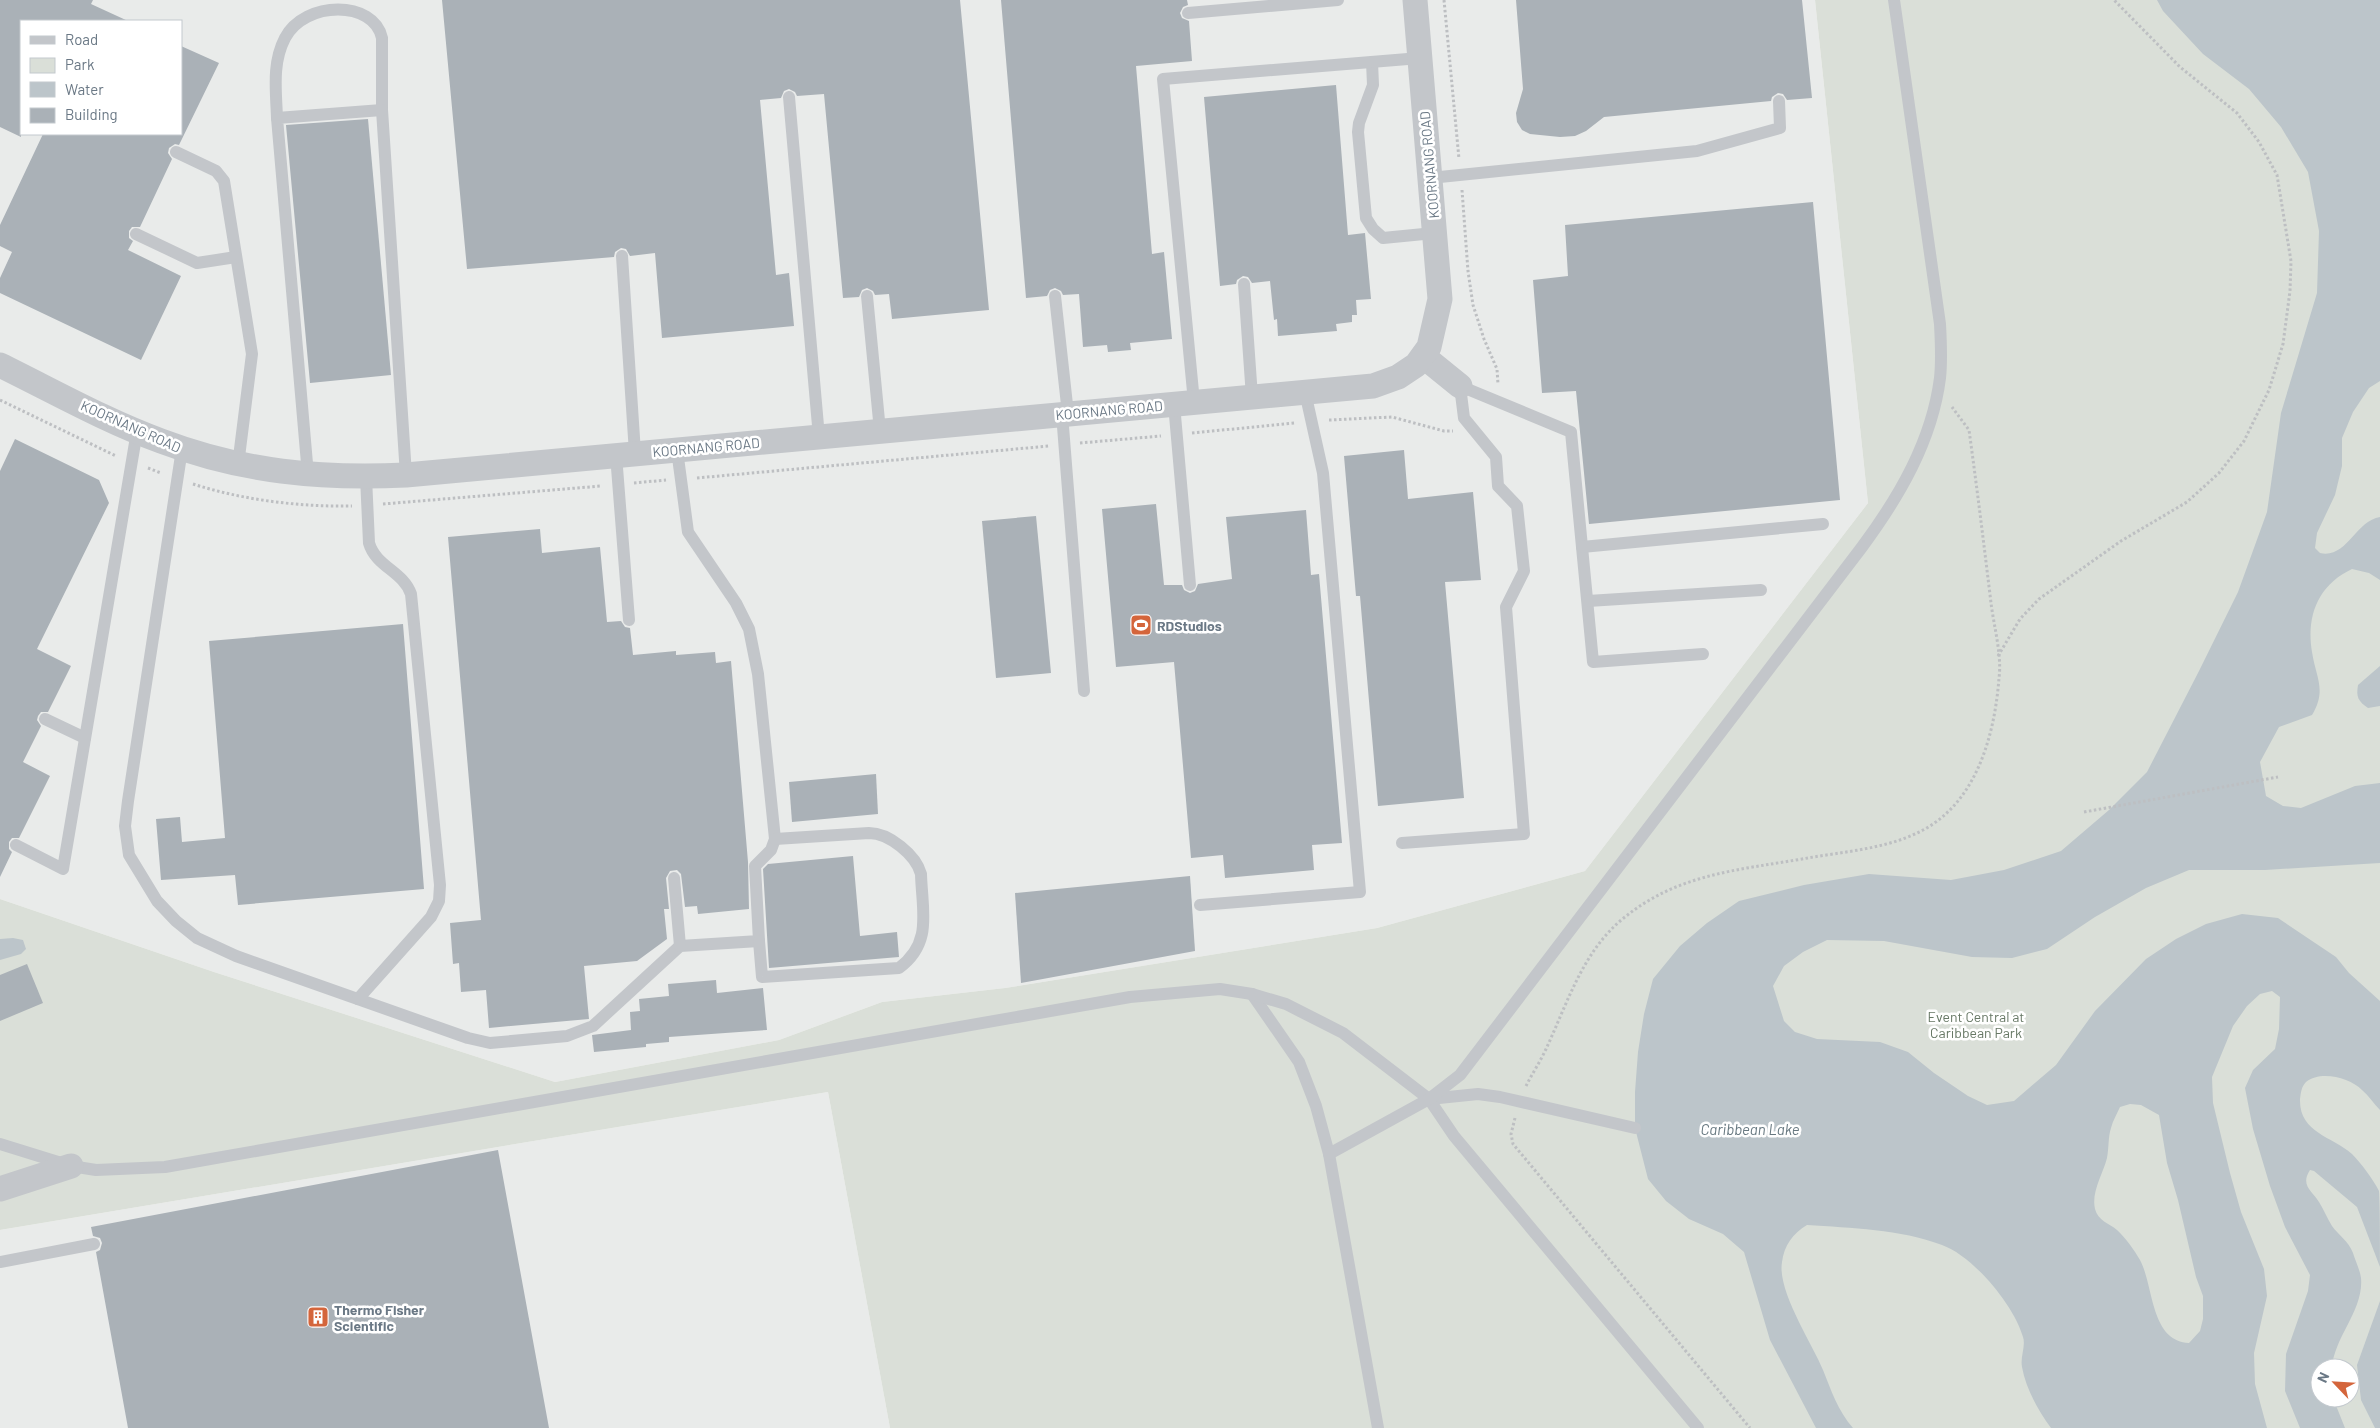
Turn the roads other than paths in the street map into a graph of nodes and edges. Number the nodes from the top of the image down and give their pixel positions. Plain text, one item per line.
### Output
1 (1338, 0) edge
2 (1414, 0) edge
3 (1894, 0) edge
4 (1188, 13) dead end
5 (1420, 58) junction
6 (1372, 62) junction
7 (789, 97) dead end
8 (1779, 101) dead end
9 (382, 110) junction
10 (277, 118) junction
11 (176, 152) dead end
12 (1430, 178) junction
13 (1434, 233) junction
14 (136, 234) dead end
15 (622, 256) dead end
16 (236, 257) junction
17 (1244, 284) dead end
18 (867, 296) dead end
19 (1055, 296) dead end
20 (1422, 356) junction
21 (2, 371) edge
22 (1460, 386) junction
23 (1305, 392) junction
24 (1252, 397) junction
25 (1184, 403) junction
26 (1065, 414) junction
27 (137, 431) junction
28 (880, 431) junction
29 (819, 436) junction
30 (182, 449) junction
31 (677, 450) junction
32 (625, 454) junction
33 (238, 465) junction
34 (308, 475) junction
35 (406, 475) junction
36 (366, 477) junction
37 (1822, 524) dead end
38 (1582, 547) junction
39 (1190, 585) dead end
40 (1761, 590) dead end
41 (1588, 601) junction
42 (629, 620) dead end
43 (1703, 654) dead end
44 (1084, 691) dead end
45 (45, 719) dead end
46 (85, 738) junction
47 (775, 839) junction
48 (1402, 843) dead end
49 (16, 844) dead end
50 (674, 878) dead end
51 (1200, 905) dead end
52 (759, 941) junction
53 (680, 946) junction
54 (1252, 994) junction
55 (358, 999) junction
56 (1429, 1099) junction
57 (1635, 1128) dead end
58 (0, 1144) edge
59 (1329, 1154) junction
60 (71, 1166) junction
61 (0, 1189) edge
62 (94, 1244) dead end
63 (0, 1262) edge
64 (1378, 1428) edge
65 (1698, 1428) edge

1 - 4 lane
2 - 5 street, KOORNANG ROAD
3 - 56 lane
5 - 6 lane
5 - 12 street, KOORNANG ROAD
6 - 13 lane
6 - 25 lane
7 - 29 lane
8 - 12 lane
9 - 10 lane
9 - 10 lane
9 - 35 lane
10 - 34 lane
11 - 16 lane
12 - 13 street, KOORNANG ROAD
13 - 20 street, KOORNANG ROAD
14 - 16 lane
15 - 32 lane
16 - 33 lane
17 - 24 lane
18 - 28 lane
19 - 26 lane
20 - 22 street
20 - 23 street, KOORNANG ROAD
21 - 27 street, KOORNANG ROAD
22 - 38 lane
22 - 48 lane
23 - 24 street, KOORNANG ROAD
23 - 51 lane
24 - 25 street, KOORNANG ROAD
25 - 26 street, KOORNANG ROAD
25 - 39 lane
26 - 28 street, KOORNANG ROAD
26 - 44 lane
27 - 30 street, KOORNANG ROAD
27 - 46 lane
28 - 29 street, KOORNANG ROAD
29 - 31 street, KOORNANG ROAD
30 - 33 street, KOORNANG ROAD
30 - 55 lane
31 - 32 street, KOORNANG ROAD
31 - 47 lane
32 - 35 street, KOORNANG ROAD
32 - 42 lane
33 - 34 street, KOORNANG ROAD
34 - 36 street, KOORNANG ROAD
35 - 36 street, KOORNANG ROAD
36 - 55 lane
37 - 38 lane
38 - 41 lane
40 - 41 lane
41 - 43 lane
45 - 46 lane
46 - 49 lane
47 - 52 lane
47 - 52 lane
50 - 53 lane
52 - 53 lane
53 - 55 lane
54 - 56 lane
54 - 59 lane
54 - 60 lane
56 - 57 lane
56 - 59 lane
56 - 65 lane
58 - 60 lane
59 - 64 lane
60 - 61 street
62 - 63 lane

